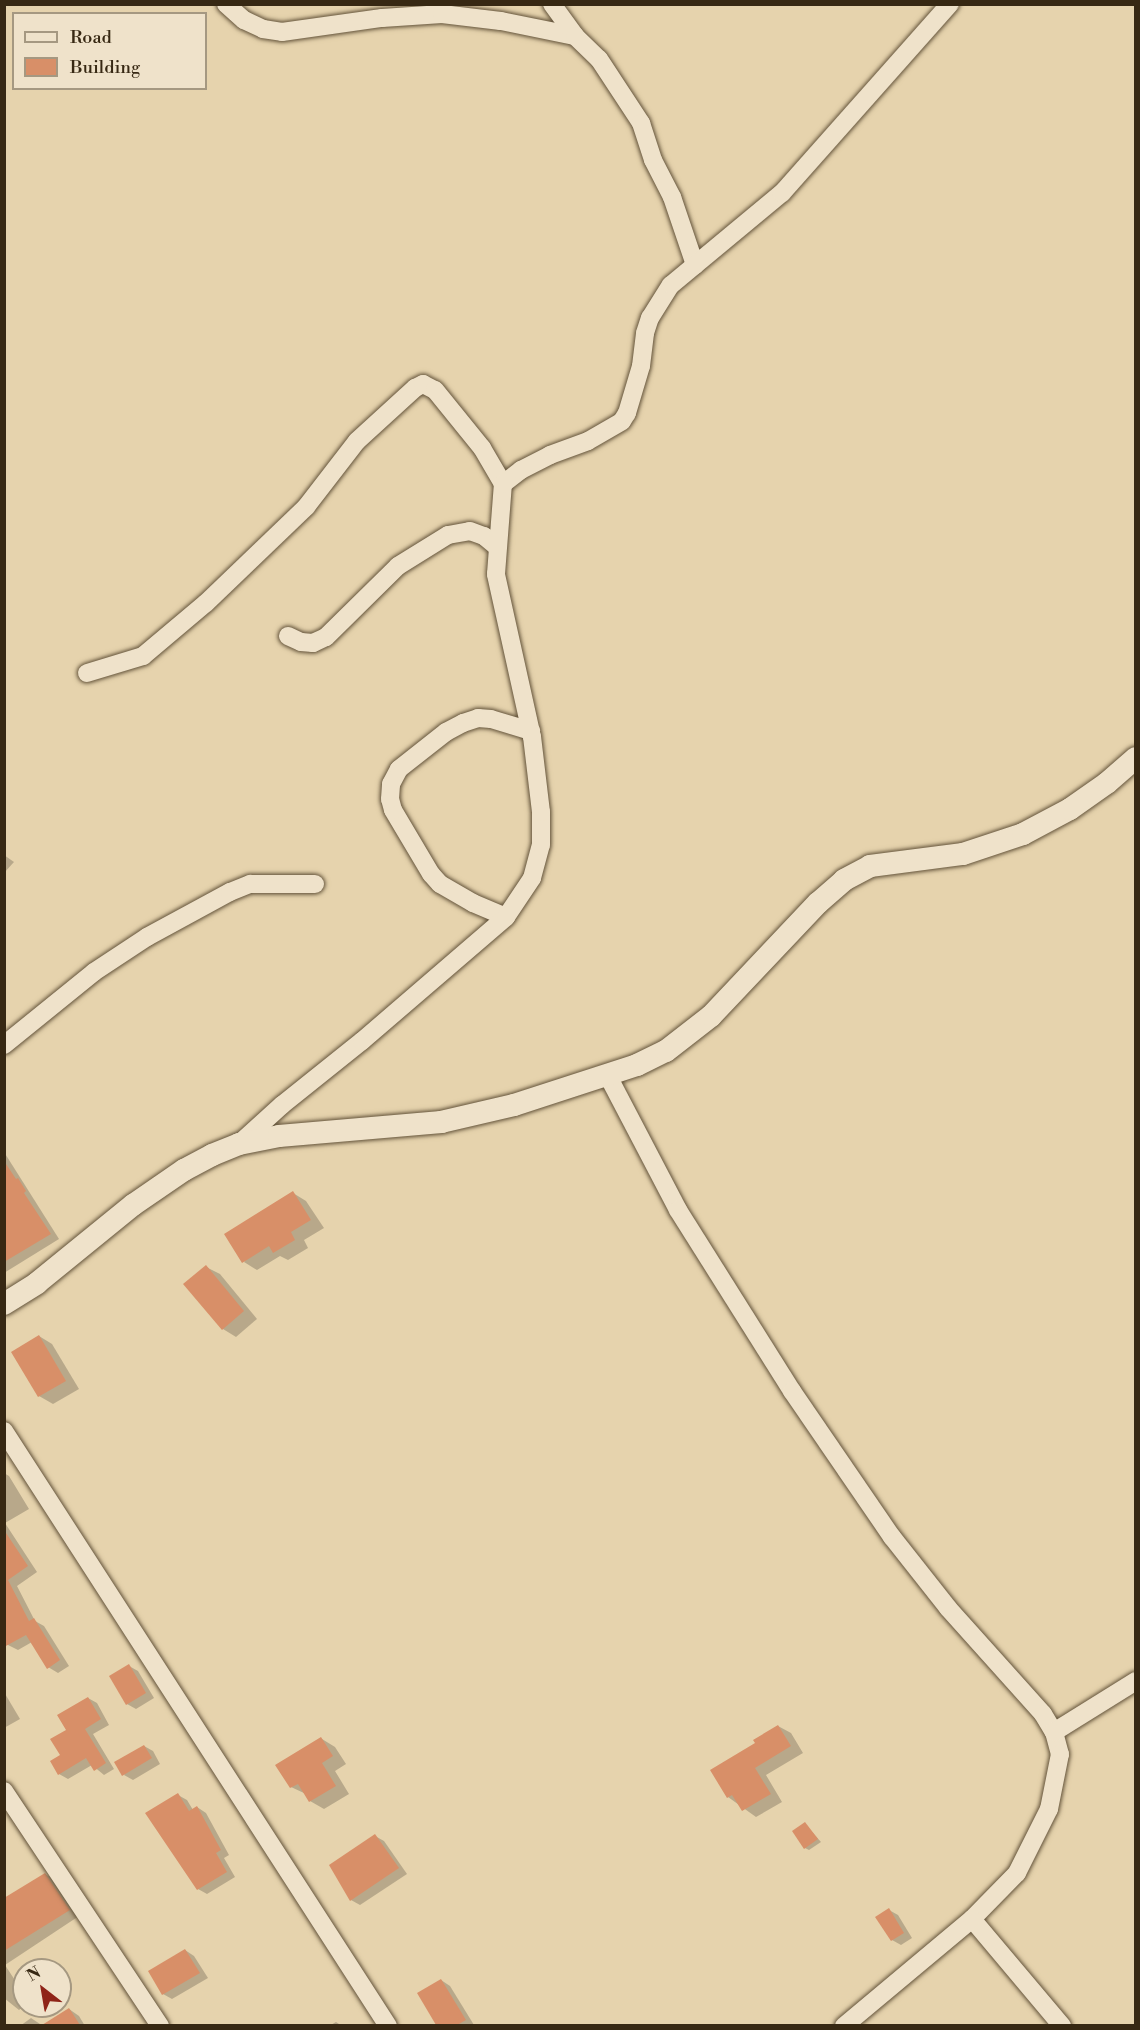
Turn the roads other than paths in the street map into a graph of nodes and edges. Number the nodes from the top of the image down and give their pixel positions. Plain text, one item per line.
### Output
1 (226, 4) edge
2 (552, 4) edge
3 (950, 4) edge
4 (575, 36) junction
5 (695, 265) junction
6 (503, 484) junction
7 (497, 547) junction
8 (288, 636) dead end
9 (87, 673) dead end
10 (531, 731) junction
11 (1136, 758) edge
12 (315, 884) dead end
13 (506, 917) junction
14 (4, 1045) edge
15 (608, 1076) junction
16 (239, 1144) junction
17 (4, 1304) edge
18 (4, 1431) edge
19 (1136, 1681) edge
20 (1054, 1732) junction
21 (4, 1791) edge
22 (972, 1919) junction
23 (160, 2025) edge
24 (388, 2025) edge
25 (844, 2025) edge
26 (1062, 2025) edge

1 - 4 street
2 - 4 street
3 - 5 street
4 - 5 street
5 - 6 street
6 - 7 street
6 - 9 street
7 - 8 street
7 - 10 street
10 - 13 street
10 - 13 street
11 - 15 street
12 - 14 street
13 - 16 street
15 - 16 street
15 - 20 street
16 - 17 street
18 - 24 street
19 - 20 street
20 - 22 street
21 - 23 street
22 - 25 street
22 - 26 street

